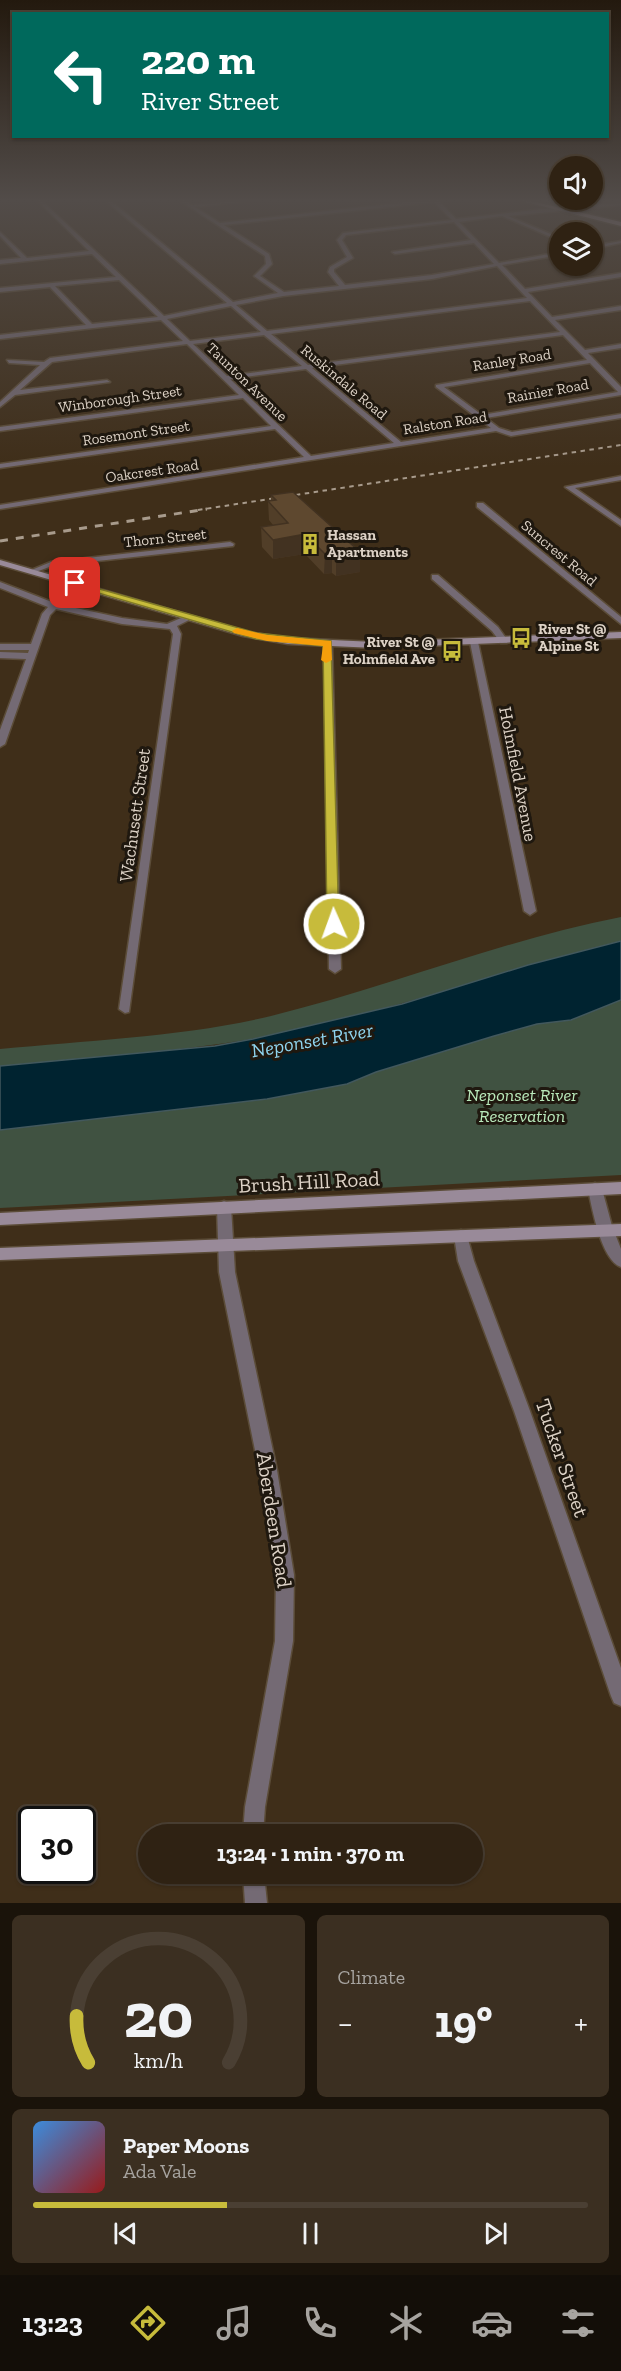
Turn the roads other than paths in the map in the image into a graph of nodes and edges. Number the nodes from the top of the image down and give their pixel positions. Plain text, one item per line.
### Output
1 (55, 289) edge
2 (131, 289) edge
3 (214, 289) edge
4 (275, 289) edge
5 (328, 289) edge
6 (536, 289) edge
7 (523, 291) joint
8 (283, 294) junction
9 (531, 299) junction
10 (232, 304) junction
11 (621, 308) edge
12 (162, 318) junction
13 (550, 319) junction
14 (91, 327) junction
15 (266, 333) junction
16 (564, 333) junction
17 (0, 337) edge
18 (188, 342) junction
19 (621, 346) edge
20 (584, 352) junction
21 (591, 361) junction
22 (9, 362) dead end
23 (47, 362) junction
24 (307, 367) junction
25 (224, 378) junction
26 (107, 382) dead end
27 (621, 392) edge
28 (14, 393) junction
29 (244, 396) junction
30 (0, 405) edge
31 (621, 416) edge
32 (480, 417) junction
33 (276, 427) junction
34 (0, 429) edge
35 (497, 429) junction
36 (399, 444) junction
37 (308, 457) junction
38 (0, 466) edge
39 (621, 478) edge
40 (480, 505) dead end
41 (0, 507) edge
42 (621, 524) edge
43 (230, 544) dead end
44 (0, 562) edge
45 (33, 571) junction
46 (435, 577) dead end
47 (0, 585) edge
48 (54, 606) junction
49 (191, 618) junction
50 (621, 621) edge
51 (173, 627) junction
52 (621, 635) edge
53 (504, 641) junction
54 (474, 642) junction
55 (328, 644) junction
56 (0, 646) edge
57 (33, 651) junction
58 (0, 655) edge
59 (1, 738) edge
60 (530, 911) dead end
61 (335, 969) dead end
62 (125, 1008) dead end
63 (621, 1188) edge
64 (595, 1189) junction
65 (224, 1208) junction
66 (0, 1219) edge
67 (613, 1230) edge
68 (461, 1236) junction
69 (225, 1244) junction
70 (0, 1254) edge
71 (621, 1261) edge
72 (621, 1696) edge
73 (254, 1824) edge
74 (255, 1884) edge
75 (256, 1903) edge

1 - 14 street
2 - 12 street, Taunton Avenue
3 - 10 street, Ruskindale Road
4 - 8 street
5 - 8 street
6 - 7 street
7 - 9 street
8 - 10 street
9 - 13 street
9 - 15 street
10 - 12 street
10 - 15 street, Ruskindale Road
11 - 13 street
12 - 14 street
12 - 18 street, Taunton Avenue
13 - 16 street
14 - 17 street
15 - 18 street
15 - 24 street, Ruskindale Road
16 - 20 street
16 - 24 street
18 - 23 street
18 - 25 street, Taunton Avenue
19 - 20 street
20 - 21 street
21 - 27 street
21 - 32 street, Ranley Road
22 - 23 street
23 - 28 street
24 - 25 street
24 - 36 street, Ruskindale Road
25 - 29 street, Taunton Avenue
26 - 28 street
27 - 32 street, Rainier Road
28 - 30 street
29 - 33 street, Taunton Avenue
29 - 34 street, Winborough Street
31 - 35 street, Ralston Road
32 - 35 street
33 - 37 street, Taunton Avenue
33 - 38 street, Rosemont Street
35 - 36 street, Ralston Road
36 - 37 street, Ralston Road
37 - 41 street, Oakcrest Road
39 - 42 street
40 - 50 street, Suncrest Road
43 - 45 street, Thorn Street
44 - 45 main road
45 - 49 main road
46 - 53 street
47 - 48 street
48 - 51 street
48 - 57 street
49 - 51 street
49 - 55 main road
51 - 62 street, Wachusett Street
52 - 53 main road
53 - 54 main road
54 - 55 main road
54 - 60 street, Holmfield Avenue
55 - 61 street
56 - 57 street
57 - 58 street
57 - 59 street
63 - 64 main road, Brush Hill Road
64 - 65 main road, Brush Hill Road
64 - 67 street
65 - 66 main road, Brush Hill Road
65 - 69 street, Aberdeen Road
67 - 68 main road
67 - 71 street
68 - 69 main road
68 - 72 street, Tucker Street
69 - 70 main road
69 - 73 street, Aberdeen Road
74 - 75 street

